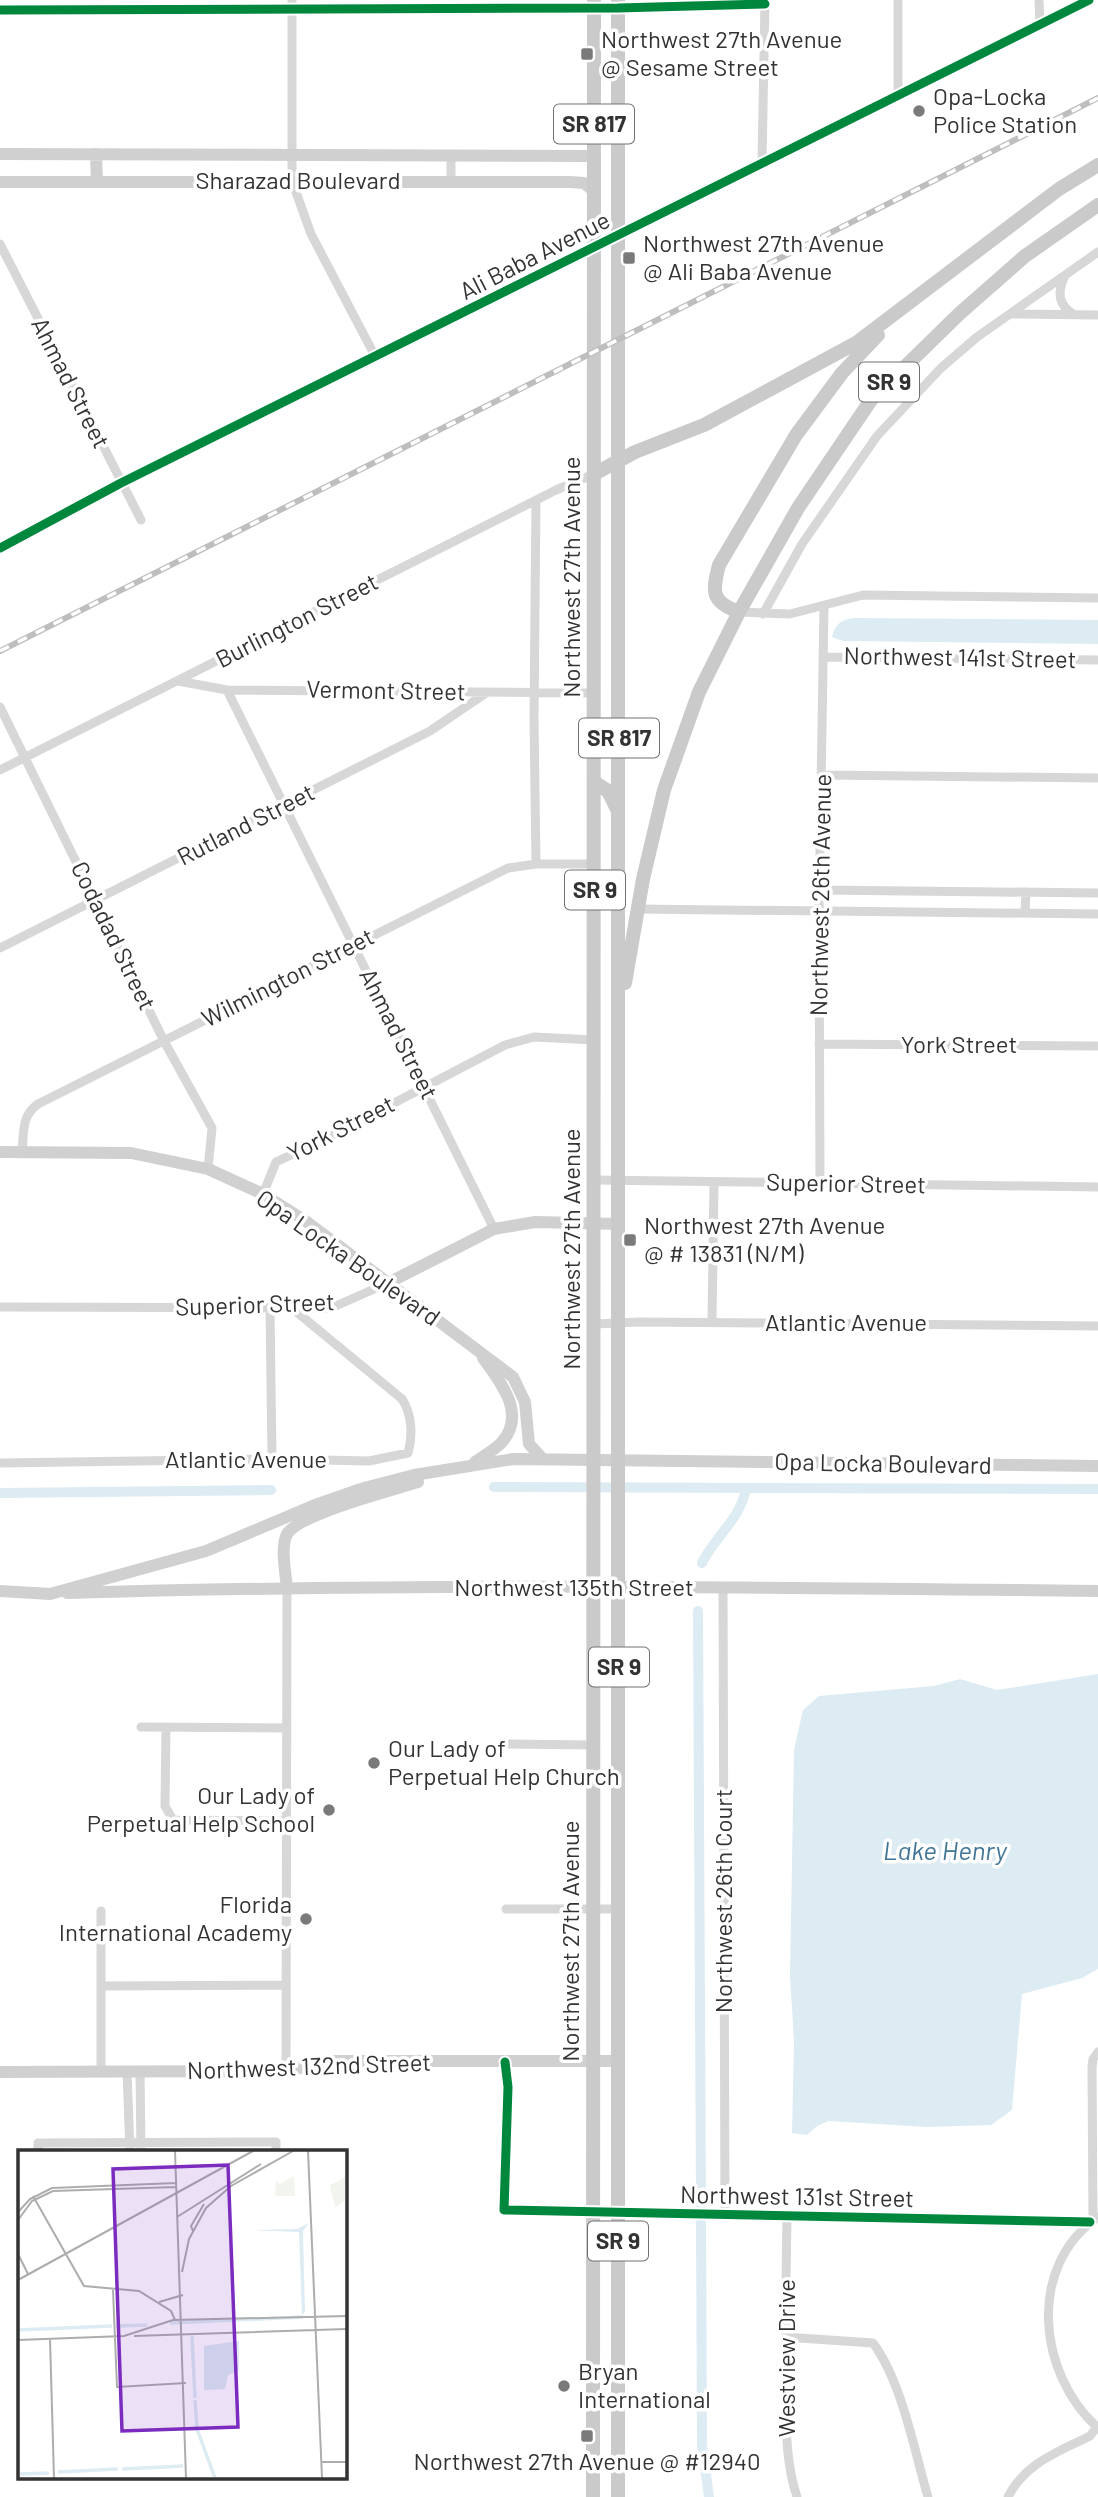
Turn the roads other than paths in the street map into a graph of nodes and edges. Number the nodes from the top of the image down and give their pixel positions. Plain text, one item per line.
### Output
1 (898, 0) edge
2 (1039, 0) edge
3 (1089, 0) edge
4 (765, 2) edge
5 (594, 4) edge
6 (618, 4) edge
7 (292, 5) edge
8 (0, 10) edge
9 (1040, 25) junction
10 (898, 95) junction
11 (0, 154) edge
12 (96, 154) junction
13 (292, 154) junction
14 (451, 154) junction
15 (594, 156) junction
16 (762, 162) junction
17 (1098, 165) edge
18 (292, 181) junction
19 (451, 181) junction
20 (0, 182) edge
21 (97, 182) junction
22 (618, 185) junction
23 (594, 191) junction
24 (1098, 205) edge
25 (618, 235) junction
26 (0, 244) edge
27 (594, 247) junction
28 (1098, 252) edge
29 (1065, 275) junction
30 (906, 307) junction
31 (1011, 314) junction
32 (1075, 315) junction
33 (1098, 315) edge
34 (376, 358) junction
35 (619, 461) junction
36 (594, 474) junction
37 (121, 483) junction
38 (536, 500) junction
39 (141, 520) dead end
40 (0, 548) edge
41 (1098, 598) edge
42 (824, 606) junction
43 (739, 612) junction
44 (763, 614) junction
45 (823, 657) junction
46 (1098, 660) edge
47 (178, 681) junction
48 (227, 690) junction
49 (486, 693) junction
50 (534, 693) junction
51 (594, 693) junction
52 (0, 707) edge
53 (594, 737) junction
54 (23, 758) junction
55 (0, 770) edge
56 (619, 773) junction
57 (822, 775) junction
58 (1098, 778) edge
59 (594, 782) junction
60 (284, 806) junction
61 (619, 812) junction
62 (536, 864) junction
63 (595, 864) junction
64 (820, 890) junction
65 (1026, 892) junction
66 (1098, 893) edge
67 (97, 901) junction
68 (637, 909) junction
69 (820, 911) junction
70 (1025, 913) junction
71 (1098, 914) edge
72 (353, 946) junction
73 (0, 948) edge
74 (619, 1001) junction
75 (594, 1040) junction
76 (164, 1041) junction
77 (819, 1044) junction
78 (1098, 1046) edge
79 (424, 1086) junction
80 (0, 1152) edge
81 (22, 1152) junction
82 (208, 1169) junction
83 (595, 1180) junction
84 (619, 1180) junction
85 (714, 1183) junction
86 (820, 1184) junction
87 (1098, 1187) edge
88 (263, 1194) junction
89 (595, 1223) junction
90 (619, 1224) junction
91 (494, 1228) junction
92 (388, 1283) junction
93 (0, 1307) edge
94 (270, 1307) junction
95 (292, 1309) junction
96 (712, 1322) junction
97 (619, 1323) junction
98 (595, 1324) junction
99 (1098, 1326) edge
100 (481, 1354) junction
101 (542, 1458) junction
102 (272, 1459) junction
103 (0, 1463) edge
104 (470, 1465) junction
105 (594, 1465) junction
106 (619, 1466) junction
107 (1098, 1466) edge
108 (428, 1472) junction
109 (619, 1586) junction
110 (595, 1587) junction
111 (723, 1587) junction
112 (287, 1589) junction
113 (0, 1591) edge
114 (1098, 1591) edge
115 (50, 1594) junction
116 (141, 1727) dead end
117 (166, 1727) junction
118 (286, 1728) junction
119 (505, 1744) dead end
120 (594, 1745) junction
121 (286, 1822) junction
122 (506, 1909) dead end
123 (594, 1909) junction
124 (618, 1909) junction
125 (102, 1911) dead end
126 (285, 1985) junction
127 (102, 1986) junction
128 (1097, 2053) edge
129 (594, 2061) junction
130 (618, 2061) junction
131 (505, 2062) junction
132 (286, 2071) junction
133 (0, 2072) edge
134 (140, 2072) junction
135 (102, 2073) junction
136 (127, 2073) junction
137 (128, 2108) junction
138 (141, 2108) junction
139 (130, 2148) edge
140 (141, 2148) edge
141 (38, 2150) edge
142 (276, 2150) edge
143 (593, 2212) junction
144 (618, 2213) junction
145 (725, 2215) junction
146 (787, 2217) junction
147 (1094, 2220) edge
148 (785, 2337) junction
149 (1097, 2428) edge
150 (593, 2497) edge
151 (618, 2497) edge
152 (797, 2497) edge
153 (928, 2497) edge
154 (1008, 2497) edge

1 - 10 street
2 - 9 street
3 - 9 street, Ali Baba Avenue
4 - 6 street
4 - 16 street
5 - 6 street
5 - 7 street
5 - 15 main road, Northwest 27th Avenue / SR 817
6 - 22 main road, Northwest 27th Avenue / SR 817
7 - 8 street
7 - 13 street
9 - 10 street, Ali Baba Avenue
10 - 16 street, Ali Baba Avenue
11 - 12 street, Sharazad Boulevard
12 - 13 street, Sharazad Boulevard
12 - 21 street
13 - 14 street, Sharazad Boulevard
13 - 18 street
14 - 15 street, Sharazad Boulevard
14 - 19 street
15 - 22 main road
15 - 23 main road, Northwest 27th Avenue / SR 817
16 - 25 street, Ali Baba Avenue
17 - 30 main road, SR 9
18 - 19 street, Sharazad Boulevard
18 - 21 street, Sharazad Boulevard
18 - 34 street
19 - 23 street, Sharazad Boulevard
20 - 21 street, Sharazad Boulevard
22 - 25 main road, Northwest 27th Avenue / SR 817
23 - 27 main road, Northwest 27th Avenue / SR 817
24 - 43 main road, SR 9
25 - 27 street, Ali Baba Avenue
25 - 35 main road, Northwest 27th Avenue / SR 817
26 - 37 street, Ahmad Street
27 - 34 street, Ali Baba Avenue
27 - 36 main road, Northwest 27th Avenue / SR 817
28 - 29 street
29 - 31 street
29 - 32 street
30 - 35 main road, SR 9
30 - 43 main road
31 - 32 street
31 - 44 street
32 - 33 street
34 - 37 street, Ali Baba Avenue
35 - 36 main road, SR 9
35 - 56 main road, Northwest 27th Avenue / SR 817
36 - 38 street, Burlington Street
36 - 51 main road, Northwest 27th Avenue / SR 9
37 - 39 street, Ahmad Street
37 - 40 street, Ali Baba Avenue
38 - 47 street, Burlington Street
38 - 50 street
41 - 42 street
42 - 44 street
42 - 45 street, Northwest 26th Avenue
43 - 44 street
43 - 68 main road, SR 9
45 - 46 street, Northwest 141st Street
45 - 57 street, Northwest 26th Avenue
47 - 48 street, Vermont Street
47 - 54 street, Burlington Street
48 - 49 street, Vermont Street
48 - 60 street, Ahmad Street
49 - 50 street, Vermont Street
49 - 60 street, Rutland Street
50 - 51 street, Vermont Street
50 - 62 street
51 - 53 main road, Northwest 27th Avenue / SR 9
52 - 54 street, Codadad Street
53 - 56 main road
53 - 59 main road, Northwest 27th Avenue / SR 9
54 - 55 street, Burlington Street
54 - 67 street, Codadad Street
56 - 61 main road, Northwest 27th Avenue / SR 817
57 - 58 street
57 - 64 street, Northwest 26th Avenue
59 - 61 main road
59 - 63 main road, Northwest 27th Avenue / SR 9
60 - 67 street, Rutland Street
60 - 72 street, Ahmad Street
61 - 74 main road, Northwest 27th Avenue / SR 817
62 - 63 street, Wilmington Street
62 - 72 street, Wilmington Street
63 - 75 main road, Northwest 27th Avenue / SR 9
64 - 65 street
64 - 69 street, Northwest 26th Avenue
65 - 66 street
65 - 70 street
67 - 73 street, Rutland Street
67 - 76 street, Codadad Street
68 - 69 street
68 - 74 main road, SR 9
69 - 70 street
69 - 77 street, Northwest 26th Avenue
70 - 71 street
72 - 76 street, Wilmington Street
72 - 79 street, Ahmad Street
74 - 84 main road, Northwest 27th Avenue / SR 9
75 - 79 street, York Street
75 - 83 main road, Northwest 27th Avenue / SR 9
76 - 81 street, Wilmington Street
76 - 82 street, Codadad Street
77 - 78 street, York Street
77 - 86 street, Northwest 26th Avenue
79 - 88 street, York Street
79 - 91 street, Ahmad Street
80 - 81 street, Opa Locka Boulevard
81 - 82 street, Opa Locka Boulevard
82 - 88 street, Opa Locka Boulevard
83 - 84 street, Superior Street
83 - 89 main road, Northwest 27th Avenue / SR 9
84 - 85 street, Superior Street
84 - 90 main road, Northwest 27th Avenue / SR 9
85 - 86 street, Superior Street
85 - 96 street
86 - 87 street, Superior Street
88 - 92 street, Opa Locka Boulevard
89 - 90 street, Superior Street
89 - 91 street, Superior Street
89 - 98 main road, Northwest 27th Avenue / SR 9
90 - 97 main road, Northwest 27th Avenue / SR 9
91 - 92 street, Superior Street
92 - 95 street, Superior Street
92 - 100 street, Opa Locka Boulevard
93 - 94 street, Superior Street
94 - 95 street, Superior Street
94 - 102 street
95 - 102 street, Atlantic Avenue
96 - 97 street, Atlantic Avenue
96 - 99 street, Atlantic Avenue
97 - 98 street, Atlantic Avenue
97 - 106 main road, Northwest 27th Avenue / SR 9
98 - 105 main road, Northwest 27th Avenue / SR 9
100 - 101 street, Opa Locka Boulevard
100 - 104 street
101 - 104 street, Opa Locka Boulevard
101 - 105 street, Opa Locka Boulevard
102 - 103 street, Atlantic Avenue
104 - 108 street, Opa Locka Boulevard
105 - 106 street, Opa Locka Boulevard
105 - 110 main road, Northwest 27th Avenue / SR 9
106 - 107 street, Opa Locka Boulevard
106 - 109 main road, Northwest 27th Avenue / SR 9
108 - 112 street
108 - 115 street, Opa Locka Boulevard
109 - 110 street, Northwest 135th Street
109 - 111 street, Northwest 135th Street
109 - 124 main road, Northwest 27th Avenue / SR 9
110 - 112 street, Northwest 135th Street
110 - 120 main road, Northwest 27th Avenue / SR 9
111 - 114 street, Northwest 135th Street
111 - 145 street, Northwest 26th Court
112 - 115 street, Northwest 135th Street
112 - 118 street
113 - 115 street, Opa Locka Boulevard
116 - 117 street
117 - 118 street
117 - 121 street
118 - 121 street
119 - 120 street
120 - 123 main road, Northwest 27th Avenue / SR 9
121 - 126 street
122 - 123 street
123 - 124 street
123 - 129 main road, Northwest 27th Avenue / SR 9
124 - 130 main road, Northwest 27th Avenue / SR 9
125 - 127 street
126 - 127 street
126 - 132 street
127 - 135 street
128 - 147 street
129 - 130 street, Northwest 132nd Street
129 - 131 street, Northwest 132nd Street
129 - 143 main road, Northwest 27th Avenue / SR 9
130 - 144 main road, Northwest 27th Avenue / SR 9
131 - 132 street, Northwest 132nd Street
131 - 143 street, Northwest 131st Street
132 - 134 street, Northwest 132nd Street
133 - 135 street, Northwest 132nd Street
134 - 136 street, Northwest 132nd Street
134 - 138 street
135 - 136 street, Northwest 132nd Street
136 - 137 street
137 - 138 street
137 - 139 street
138 - 140 street
139 - 140 street
139 - 141 street
140 - 142 street
143 - 144 street, Northwest 131st Street
143 - 150 main road, Northwest 27th Avenue / SR 9
144 - 145 street, Northwest 131st Street
144 - 151 main road, Northwest 27th Avenue / SR 9
145 - 146 street, Northwest 131st Street
146 - 147 street, Northwest 131st Street
146 - 148 street, Westview Drive
147 - 149 street
148 - 152 street, Westview Drive
148 - 153 street
149 - 154 street

